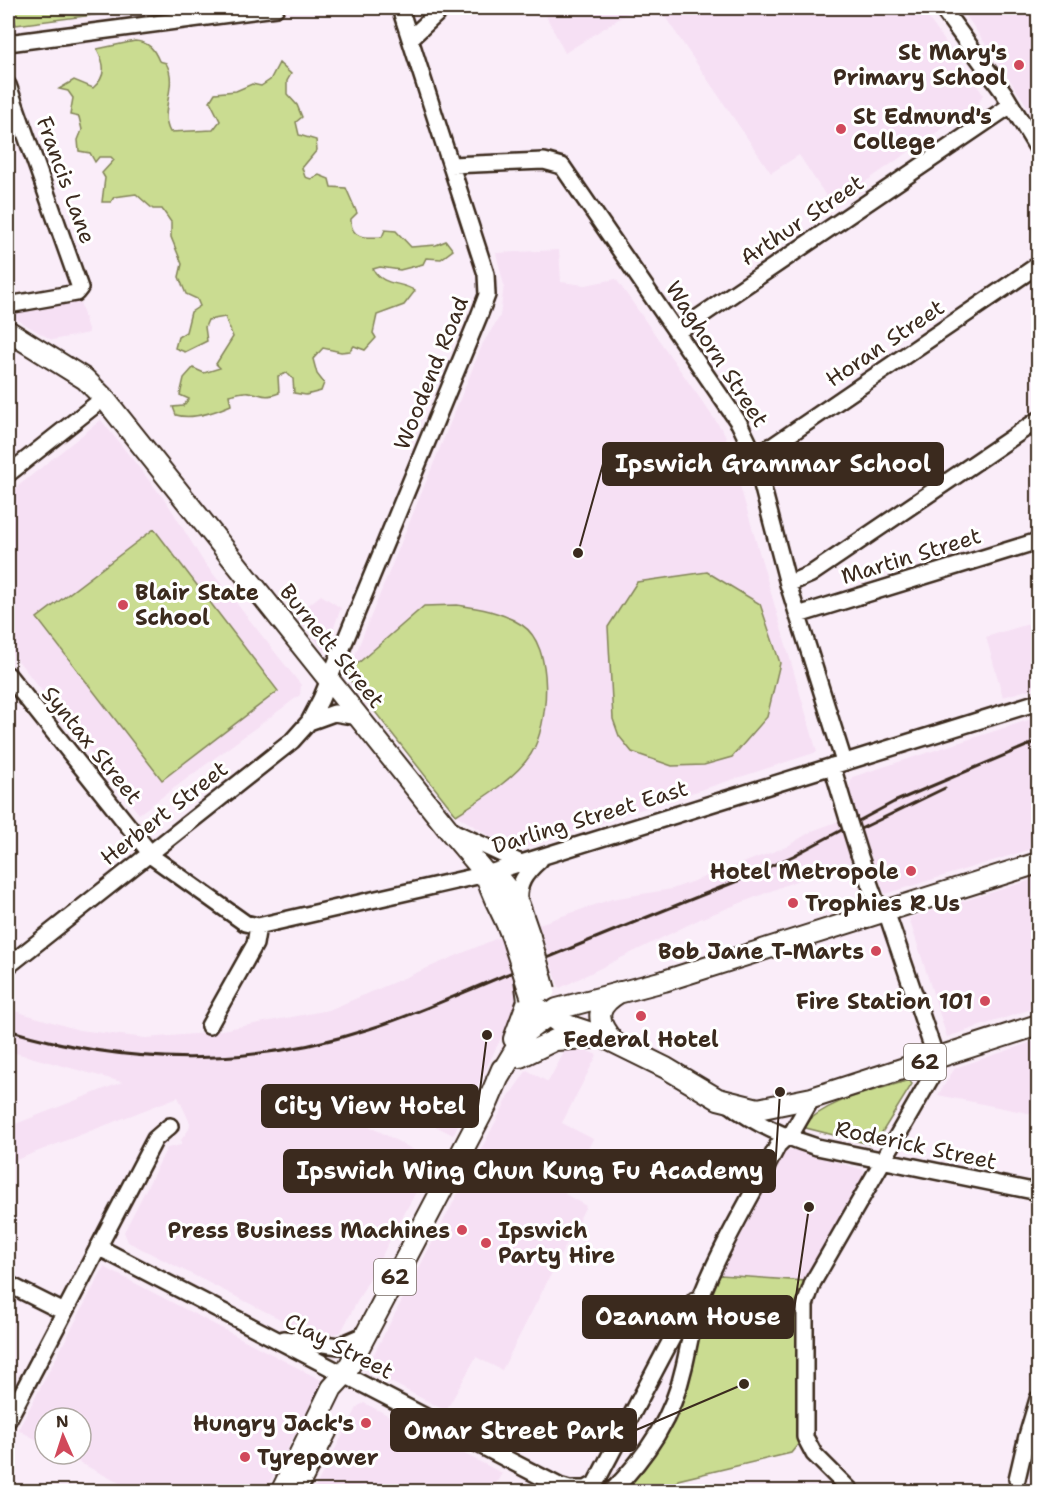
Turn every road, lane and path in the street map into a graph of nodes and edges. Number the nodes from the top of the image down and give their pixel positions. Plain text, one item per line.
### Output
1 (276, 8) edge
2 (400, 8) edge
3 (443, 8) edge
4 (942, 8) edge
5 (204, 12) edge
6 (411, 38) junction
7 (8, 43) edge
8 (8, 85) edge
9 (1011, 105) junction
10 (1038, 149) edge
11 (451, 165) junction
12 (1038, 265) edge
13 (8, 305) edge
14 (8, 331) edge
15 (677, 332) junction
16 (104, 398) junction
17 (1038, 420) edge
18 (754, 454) junction
19 (8, 474) edge
20 (1038, 541) edge
21 (788, 584) junction
22 (798, 615) junction
23 (8, 675) edge
24 (329, 680) junction
25 (1038, 702) edge
26 (358, 717) junction
27 (309, 722) junction
28 (838, 764) junction
29 (448, 829) junction
30 (150, 853) junction
31 (544, 855) junction
32 (521, 863) junction
33 (1038, 863) edge
34 (486, 874) junction
35 (519, 905) junction
36 (883, 912) junction
37 (258, 926) junction
38 (522, 940) junction
39 (8, 966) edge
40 (532, 991) junction
41 (620, 992) junction
42 (549, 1014) junction
43 (1038, 1025) edge
44 (209, 1026) dead end
45 (614, 1041) junction
46 (520, 1057) junction
47 (935, 1058) junction
48 (495, 1087) junction
49 (812, 1098) junction
50 (728, 1103) junction
51 (170, 1126) dead end
52 (786, 1137) junction
53 (883, 1162) junction
54 (1038, 1192) edge
55 (98, 1247) junction
56 (709, 1277) junction
57 (8, 1284) edge
58 (64, 1312) junction
59 (364, 1335) junction
60 (275, 1338) junction
61 (345, 1374) junction
62 (1038, 1399) edge
63 (8, 1420) edge
64 (1017, 1479) dead end
65 (569, 1490) edge
66 (281, 1491) edge
67 (295, 1491) edge
68 (611, 1491) edge
69 (852, 1491) edge

1 - 5 street
2 - 6 street, Woodend Road
3 - 6 street
4 - 9 street
5 - 7 street
6 - 11 street, Woodend Road
8 - 13 street, Francis Lane
9 - 10 street
9 - 15 street, Arthur Street
11 - 15 street, Waghorn Street
11 - 24 street, Woodend Road
12 - 18 street, Horan Street
14 - 16 main road, Burnett Street
15 - 18 street, Waghorn Street
16 - 19 street
16 - 24 main road, Burnett Street
17 - 21 street
18 - 21 street, Waghorn Street
20 - 22 street, Martin Street
21 - 22 street, Waghorn Street
22 - 28 street, Waghorn Street
23 - 30 street, Syntax Street
24 - 26 main road, Burnett Street
24 - 27 street, Herbert Street
25 - 28 street, Darling Street East
26 - 27 street
26 - 29 main road, Burnett Street
27 - 30 street, Herbert Street
28 - 31 street, Darling Street East
28 - 36 street, Waghorn Street, bridge
29 - 32 street
29 - 34 main road, Burnett Street
30 - 37 street, Syntax Street
30 - 39 street, Herbert Street
31 - 32 street, Darling Street East
31 - 35 street
32 - 34 street, Darling Street East
33 - 36 main road, 62
34 - 35 main road, Burnett Street
34 - 37 street, Darling Street East
34 - 38 main road, Burnett Street
35 - 38 main road, Burnett Street
36 - 41 main road, 62
36 - 47 street, Waghorn Street
37 - 44 street
38 - 40 main road, Burnett Street, bridge
40 - 42 main road, Burnett Street
40 - 48 main road
41 - 42 main road, 62
41 - 45 main road
42 - 45 main road, 62
42 - 46 main road, 62
42 - 48 main road, 62
43 - 47 main road, 62
45 - 46 main road, 62
45 - 50 main road, 62
46 - 48 main road, 62
47 - 49 main road, 62
47 - 53 street
48 - 59 main road, 62
49 - 50 main road, 62
49 - 52 street
50 - 52 street, Roderick Street
51 - 55 street
52 - 53 street, Roderick Street
52 - 56 street
53 - 54 street, Roderick Street
53 - 69 street
55 - 58 street
55 - 60 street, Clay Street
56 - 65 street
56 - 68 street
57 - 58 street
58 - 63 street
59 - 60 street
59 - 61 main road, 62
60 - 61 street, Clay Street
61 - 65 street, Clay Street
61 - 66 main road, 62
61 - 67 main road, 62
62 - 64 street

